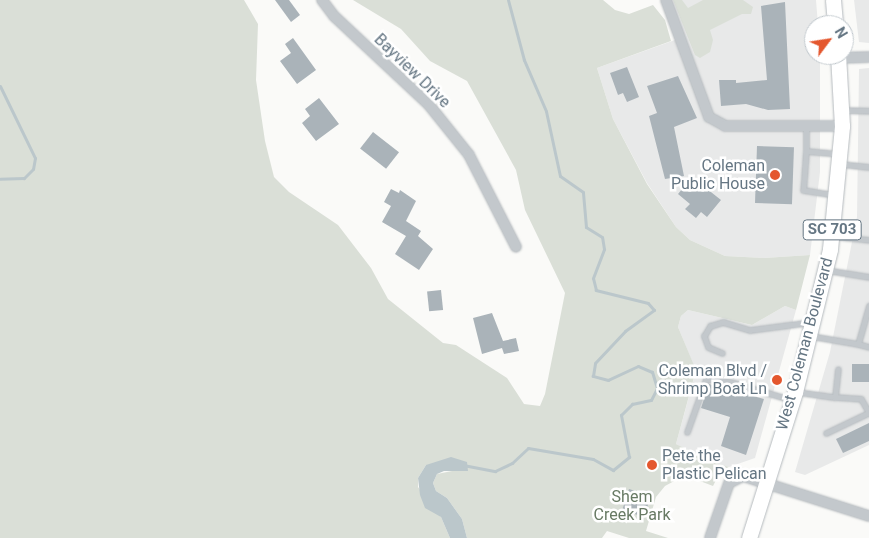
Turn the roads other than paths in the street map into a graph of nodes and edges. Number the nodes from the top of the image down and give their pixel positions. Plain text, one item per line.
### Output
1 (322, 0) edge
2 (666, 0) edge
3 (833, 0) edge
4 (834, 15) edge
5 (854, 56) edge
6 (869, 56) edge
7 (838, 65) edge
8 (841, 110) junction
9 (869, 111) edge
10 (806, 126) junction
11 (842, 126) junction
12 (806, 151) junction
13 (839, 159) junction
14 (869, 167) edge
15 (835, 196) junction
16 (831, 236) junction
17 (869, 240) edge
18 (516, 247) dead end
19 (825, 270) junction
20 (869, 277) edge
21 (868, 309) edge
22 (867, 319) edge
23 (862, 328) junction
24 (812, 329) junction
25 (869, 329) edge
26 (858, 344) junction
27 (869, 347) edge
28 (722, 353) dead end
29 (838, 369) dead end
30 (794, 396) junction
31 (835, 397) junction
32 (869, 413) edge
33 (687, 432) dead end
34 (826, 433) dead end
35 (767, 482) junction
36 (869, 516) edge
37 (710, 538) edge
38 (749, 538) edge

1 - 18 street, Bayview Drive
2 - 10 street
3 - 4 main road
5 - 6 street
7 - 8 main road, West Coleman Boulevard / SC 703
8 - 9 lane
8 - 11 main road, West Coleman Boulevard / SC 703
10 - 11 street
10 - 12 lane
11 - 13 main road, West Coleman Boulevard / SC 703
12 - 13 lane
12 - 15 lane
13 - 14 lane
13 - 15 main road, West Coleman Boulevard / SC 703
15 - 16 main road, West Coleman Boulevard / SC 703
16 - 17 lane
16 - 19 main road, West Coleman Boulevard / SC 703
19 - 20 lane
19 - 24 main road, West Coleman Boulevard / SC 703
21 - 22 lane
22 - 23 lane
23 - 25 lane
23 - 26 lane
24 - 26 lane
24 - 28 lane
24 - 30 main road, West Coleman Boulevard / SC 703
26 - 27 lane
29 - 31 lane
30 - 31 lane
30 - 33 lane
30 - 35 main road, West Coleman Boulevard / SC 703
31 - 32 lane
32 - 34 lane
35 - 36 street
35 - 37 street
35 - 38 main road, West Coleman Boulevard / SC 703

